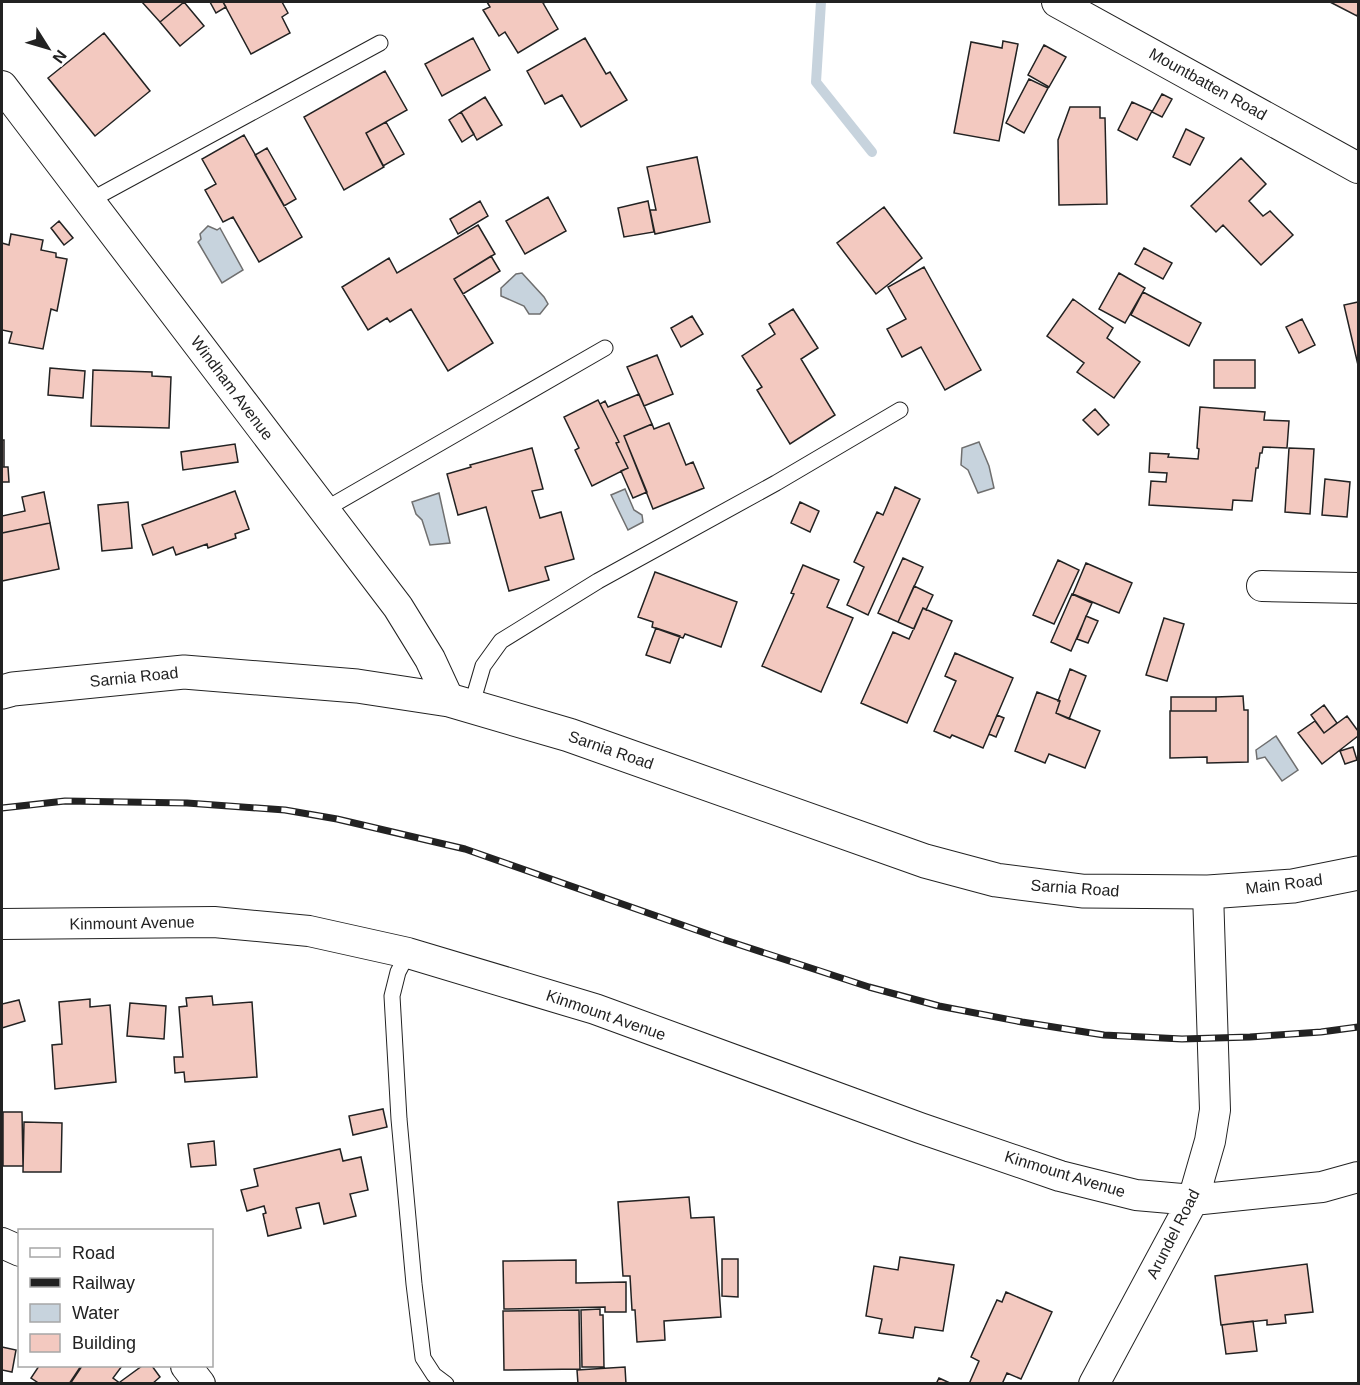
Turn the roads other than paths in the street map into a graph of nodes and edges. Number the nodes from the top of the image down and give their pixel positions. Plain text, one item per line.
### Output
1 (1057, 2) edge
2 (380, 43) dead end
3 (2, 86) edge
4 (1359, 168) edge
5 (89, 201) junction
6 (605, 348) dead end
7 (900, 410) dead end
8 (324, 510) junction
9 (1262, 586) dead end
10 (1359, 588) edge
11 (2, 692) edge
12 (460, 703) junction
13 (1359, 873) edge
14 (1208, 892) junction
15 (2, 924) edge
16 (408, 953) junction
17 (1359, 1178) edge
18 (1192, 1200) junction
19 (2, 1243) edge
20 (18, 1250) edge
21 (188, 1367) edge
22 (200, 1383) edge
23 (446, 1383) edge
24 (1094, 1383) edge

1 - 4 street, Mountbatten Road
2 - 5 lane
3 - 5 street, Windham Avenue
5 - 8 street, Windham Avenue
6 - 8 lane
7 - 12 lane
8 - 12 street, Windham Avenue
9 - 10 street
11 - 12 main road, Sarnia Road
12 - 14 main road, Sarnia Road
13 - 14 main road, Main Road
14 - 18 street, Arundel Road
15 - 16 street, Kinmount Avenue
16 - 18 street, Kinmount Avenue
16 - 23 lane
17 - 18 street, Kinmount Avenue
18 - 24 street, Arundel Road
19 - 20 street
21 - 22 street

